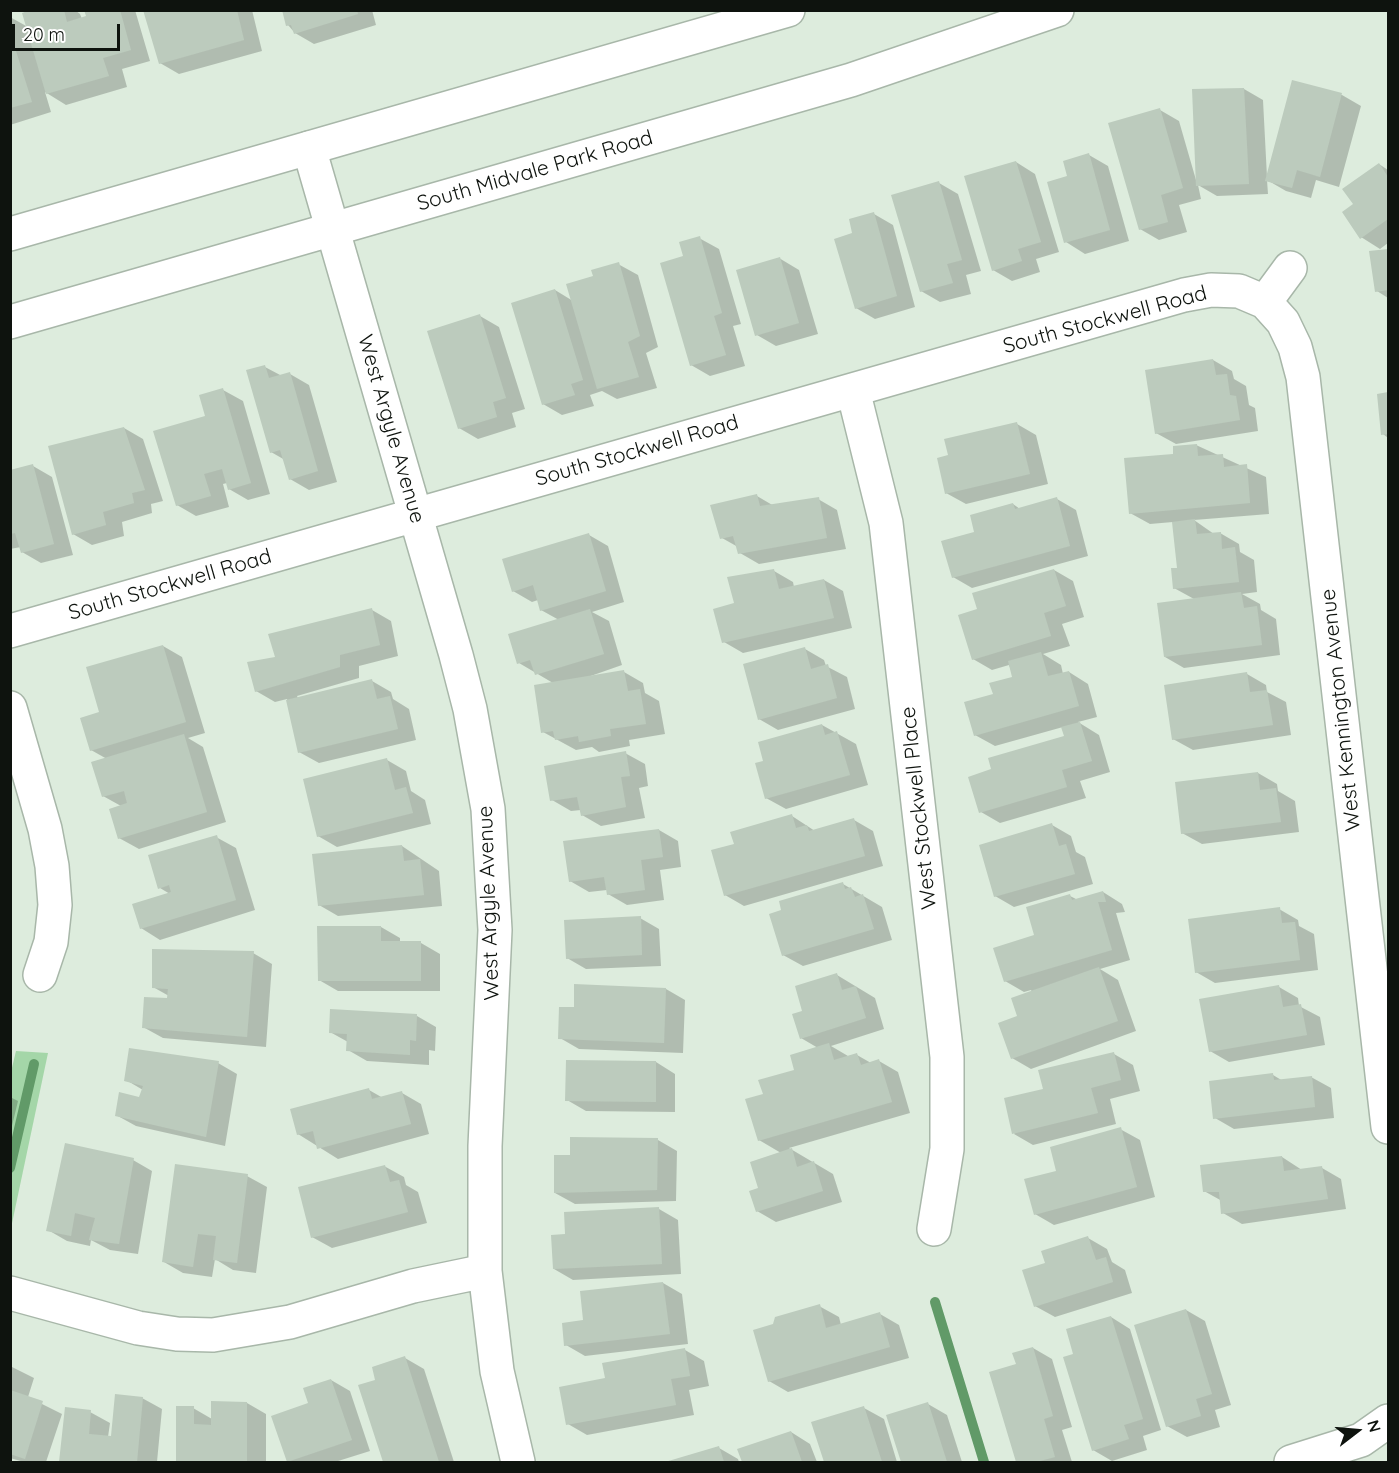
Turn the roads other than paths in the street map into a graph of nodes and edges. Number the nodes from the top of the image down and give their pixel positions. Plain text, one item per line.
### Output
1 (788, 10) edge
2 (1057, 10) edge
3 (309, 148) junction
4 (333, 229) junction
5 (10, 234) edge
6 (1290, 268) dead end
7 (1265, 302) junction
8 (10, 322) edge
9 (852, 390) junction
10 (417, 514) junction
11 (10, 631) edge
12 (10, 708) edge
13 (40, 975) dead end
14 (1389, 1127) edge
15 (934, 1228) dead end
16 (484, 1270) junction
17 (10, 1293) edge
18 (1389, 1421) edge
19 (518, 1462) edge
20 (1291, 1462) edge

1 - 3 street
2 - 4 street, South Midvale Park Road
3 - 4 street, West Argyle Avenue
3 - 5 street
4 - 8 street, South Midvale Park Road
4 - 10 street, West Argyle Avenue
6 - 7 street
7 - 9 street, South Stockwell Road
7 - 14 street, West Kennington Avenue
9 - 10 street, South Stockwell Road
9 - 15 street, West Stockwell Place
10 - 11 street, South Stockwell Road
10 - 16 street, West Argyle Avenue
12 - 13 street
16 - 17 street
16 - 19 street, West Argyle Avenue
18 - 20 street

